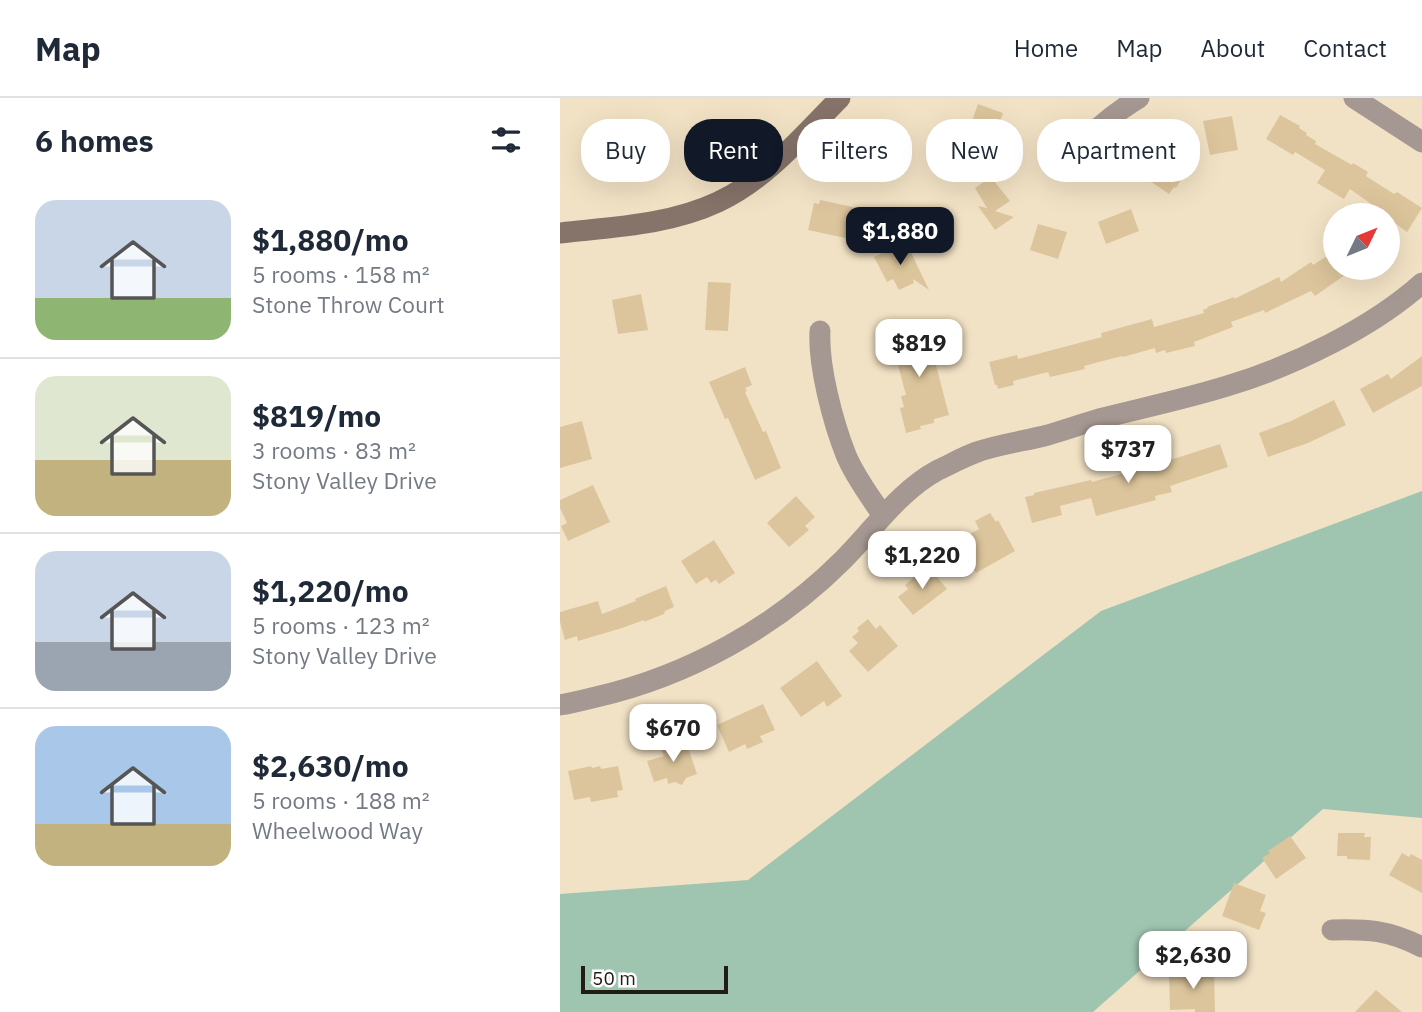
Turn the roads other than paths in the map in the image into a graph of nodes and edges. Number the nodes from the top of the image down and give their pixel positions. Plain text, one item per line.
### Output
1 (841, 98) edge
2 (1139, 98) edge
3 (1354, 98) edge
4 (1107, 119) edge
5 (1422, 142) edge
6 (560, 233) edge
7 (1422, 283) edge
8 (820, 331) dead end
9 (883, 516) junction
10 (560, 705) edge
11 (1332, 930) dead end
12 (1422, 947) edge

1 - 6 main road
2 - 4 street
3 - 5 street
7 - 9 street
8 - 9 street
9 - 10 street
11 - 12 street

